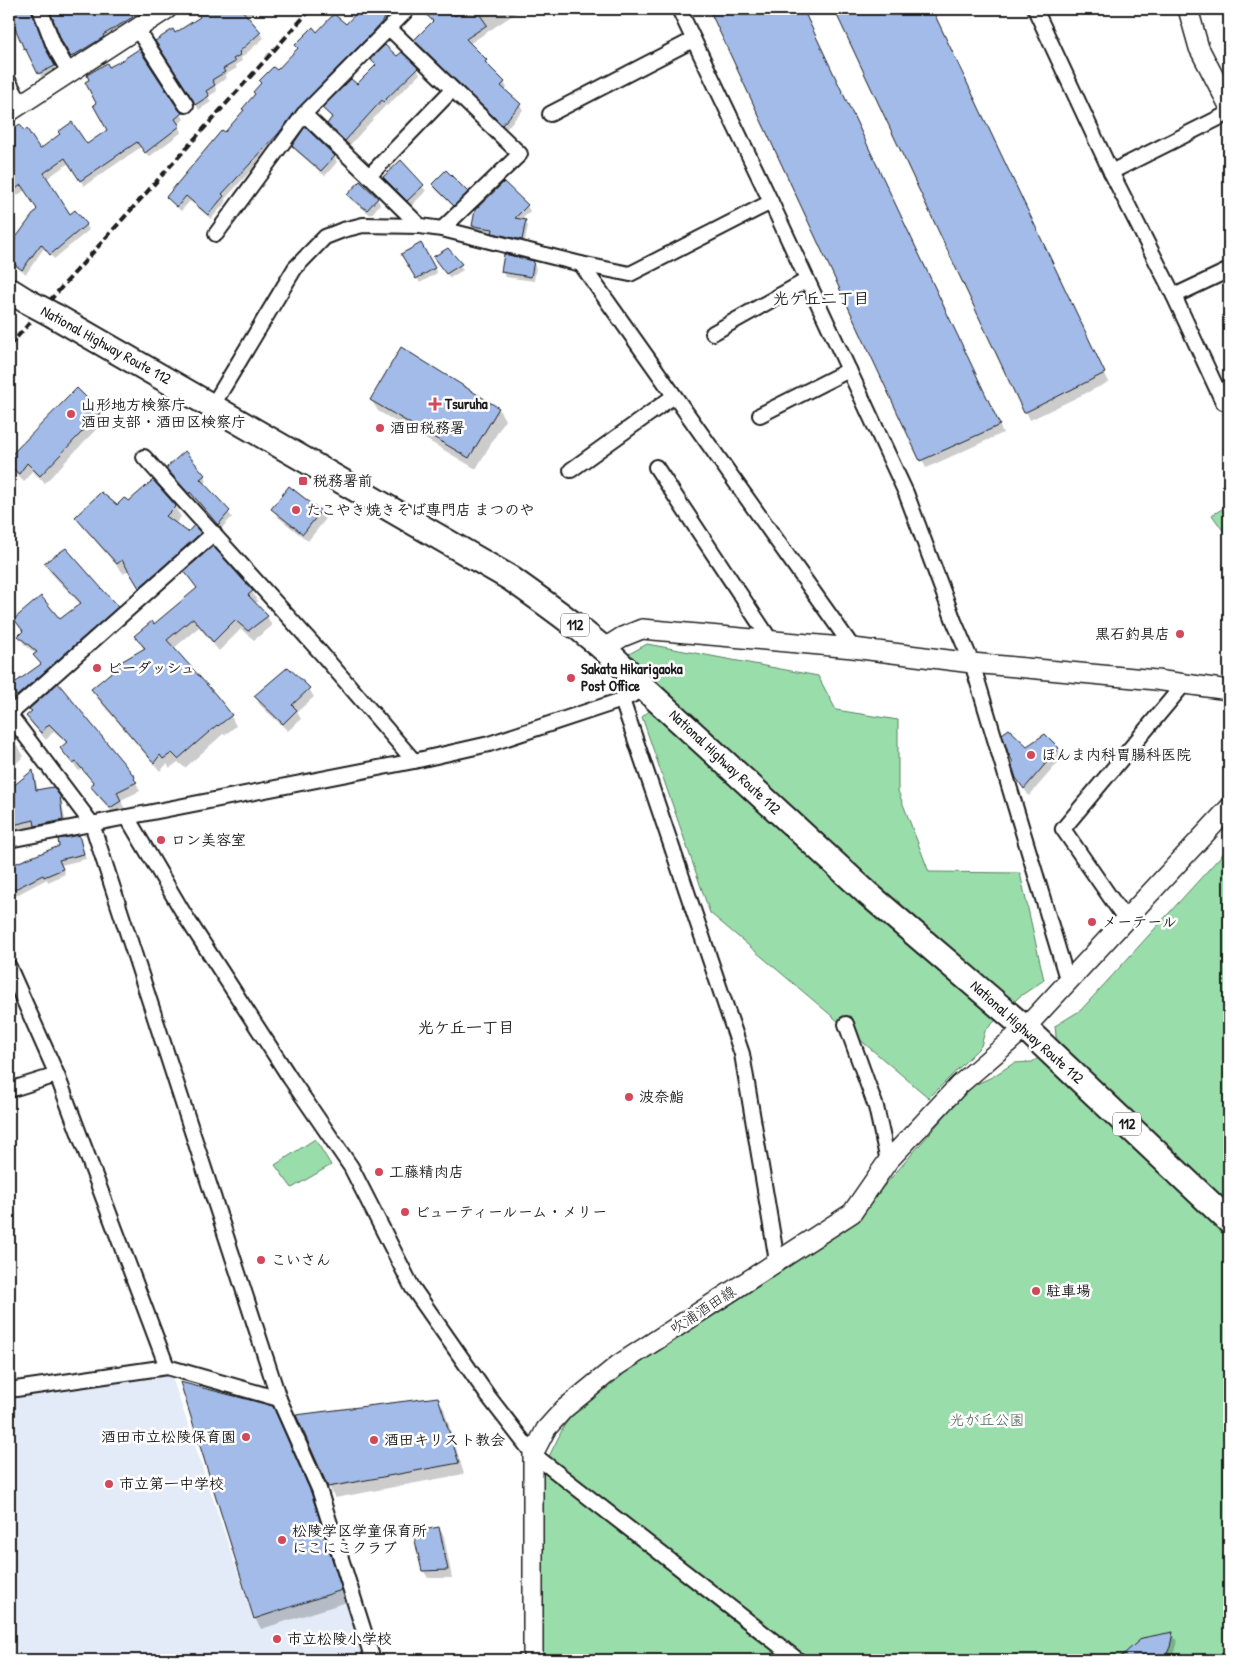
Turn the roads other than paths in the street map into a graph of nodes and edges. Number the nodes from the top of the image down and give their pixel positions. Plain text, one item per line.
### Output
1 (40, 9) edge
2 (167, 9) edge
3 (408, 9) edge
4 (679, 9) edge
5 (1036, 9) edge
6 (1188, 9) edge
7 (389, 28) junction
8 (136, 29) junction
9 (693, 40) junction
10 (69, 72) junction
11 (9, 82) edge
12 (452, 90) junction
13 (186, 105) dead end
14 (1229, 106) edge
15 (15, 108) edge
16 (1229, 113) edge
17 (304, 114) junction
18 (550, 114) dead end
19 (1111, 172) junction
20 (369, 176) junction
21 (771, 202) junction
22 (420, 226) junction
23 (442, 229) junction
24 (216, 234) dead end
25 (582, 264) junction
26 (1229, 270) edge
27 (807, 280) junction
28 (17, 295) edge
29 (1174, 296) junction
30 (713, 333) dead end
31 (849, 370) junction
32 (674, 396) junction
33 (1229, 400) edge
34 (213, 405) junction
35 (760, 415) dead end
36 (144, 457) dead end
37 (656, 467) dead end
38 (571, 470) dead end
39 (214, 534) junction
40 (771, 641) junction
41 (853, 648) junction
42 (603, 649) junction
43 (972, 663) junction
44 (1184, 684) junction
45 (645, 689) junction
46 (1229, 690) edge
47 (622, 700) junction
48 (9, 715) edge
49 (414, 761) junction
50 (1229, 808) edge
51 (127, 817) junction
52 (92, 824) junction
53 (9, 840) edge
54 (1126, 920) junction
55 (9, 967) edge
56 (1068, 982) junction
57 (846, 1024) dead end
58 (1025, 1028) junction
59 (57, 1075) junction
60 (9, 1090) edge
61 (888, 1161) junction
62 (1229, 1221) edge
63 (777, 1261) junction
64 (167, 1367) junction
65 (9, 1390) edge
66 (279, 1399) junction
67 (533, 1454) junction
68 (373, 1660) edge
69 (533, 1660) edge
70 (798, 1660) edge

1 - 10 street
2 - 8 street
3 - 7 street
4 - 9 street
5 - 19 street
6 - 14 street
7 - 12 street
7 - 17 street
8 - 10 street
8 - 13 street
9 - 18 street
9 - 21 street
10 - 15 street
11 - 15 street
12 - 20 street
12 - 23 street
16 - 19 street
17 - 20 street
17 - 24 street
19 - 29 street
20 - 22 street
21 - 25 street
21 - 27 street
22 - 23 street
22 - 34 street
23 - 25 street
25 - 32 street
26 - 29 street
27 - 30 street
27 - 31 street
28 - 34 highway, National Highway Route 112 / 112, bridge
29 - 33 street
31 - 35 street
31 - 43 street
32 - 38 street
32 - 41 street
34 - 42 highway, National Highway Route 112 / 112
36 - 39 street
37 - 40 street
39 - 48 street
39 - 49 street
40 - 41 street
40 - 42 street
41 - 43 street
42 - 45 highway, National Highway Route 112 / 112
43 - 44 street
43 - 56 street
44 - 46 street
44 - 54 street
45 - 47 street
45 - 58 highway, National Highway Route 112 / 112
47 - 49 street
47 - 63 street
48 - 52 street
49 - 51 street
50 - 54 street, 吹浦酒田線
51 - 52 street
51 - 67 street
52 - 53 street
52 - 66 street
54 - 56 street, 吹浦酒田線
55 - 59 street
56 - 58 street, 吹浦酒田線
57 - 61 street
58 - 61 street, 吹浦酒田線
58 - 62 highway, National Highway Route 112 / 112
59 - 60 street
59 - 64 street
61 - 63 street, 吹浦酒田線
63 - 67 street, 吹浦酒田線
64 - 65 street
64 - 66 street
66 - 68 street
67 - 69 street, 吹浦酒田線
67 - 70 street

